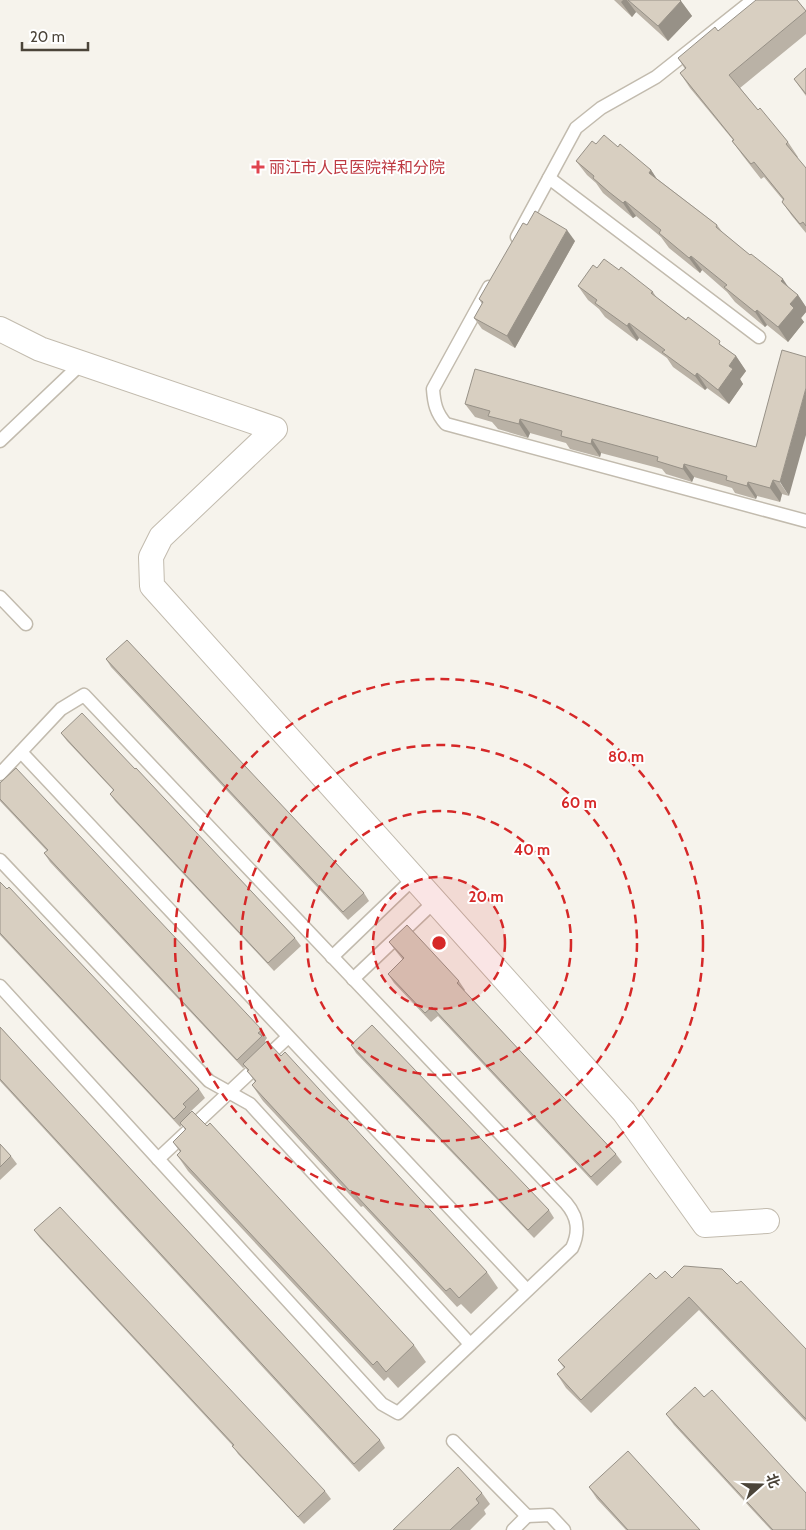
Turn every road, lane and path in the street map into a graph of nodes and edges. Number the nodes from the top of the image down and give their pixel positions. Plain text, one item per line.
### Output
1 (753, 0) edge
2 (549, 178) junction
3 (512, 245) edge
4 (494, 279) edge
5 (0, 329) edge
6 (759, 337) dead end
7 (82, 363) junction
8 (0, 441) edge
9 (806, 521) edge
10 (0, 597) edge
11 (26, 624) dead end
12 (21, 752) junction
13 (0, 774) edge
14 (0, 860) edge
15 (414, 878) junction
16 (435, 901) junction
17 (332, 956) junction
18 (353, 979) junction
19 (0, 986) edge
20 (288, 1037) junction
21 (229, 1092) junction
22 (158, 1159) junction
23 (767, 1221) dead end
24 (527, 1290) junction
25 (470, 1344) junction
26 (452, 1441) dead end
27 (527, 1516) junction
28 (513, 1530) edge
29 (564, 1530) edge

1 - 2 lane
2 - 3 lane
2 - 6 lane
4 - 9 lane
5 - 7 street
7 - 8 lane
7 - 15 street
10 - 11 lane
12 - 13 lane
12 - 17 lane
12 - 20 lane
14 - 21 lane
15 - 16 street
15 - 17 lane
16 - 18 lane
16 - 23 street
17 - 18 lane
18 - 24 lane
19 - 22 lane
20 - 21 lane
20 - 24 lane
21 - 22 lane
21 - 25 lane
22 - 25 lane
24 - 25 lane
26 - 27 lane
27 - 28 lane
27 - 29 lane

